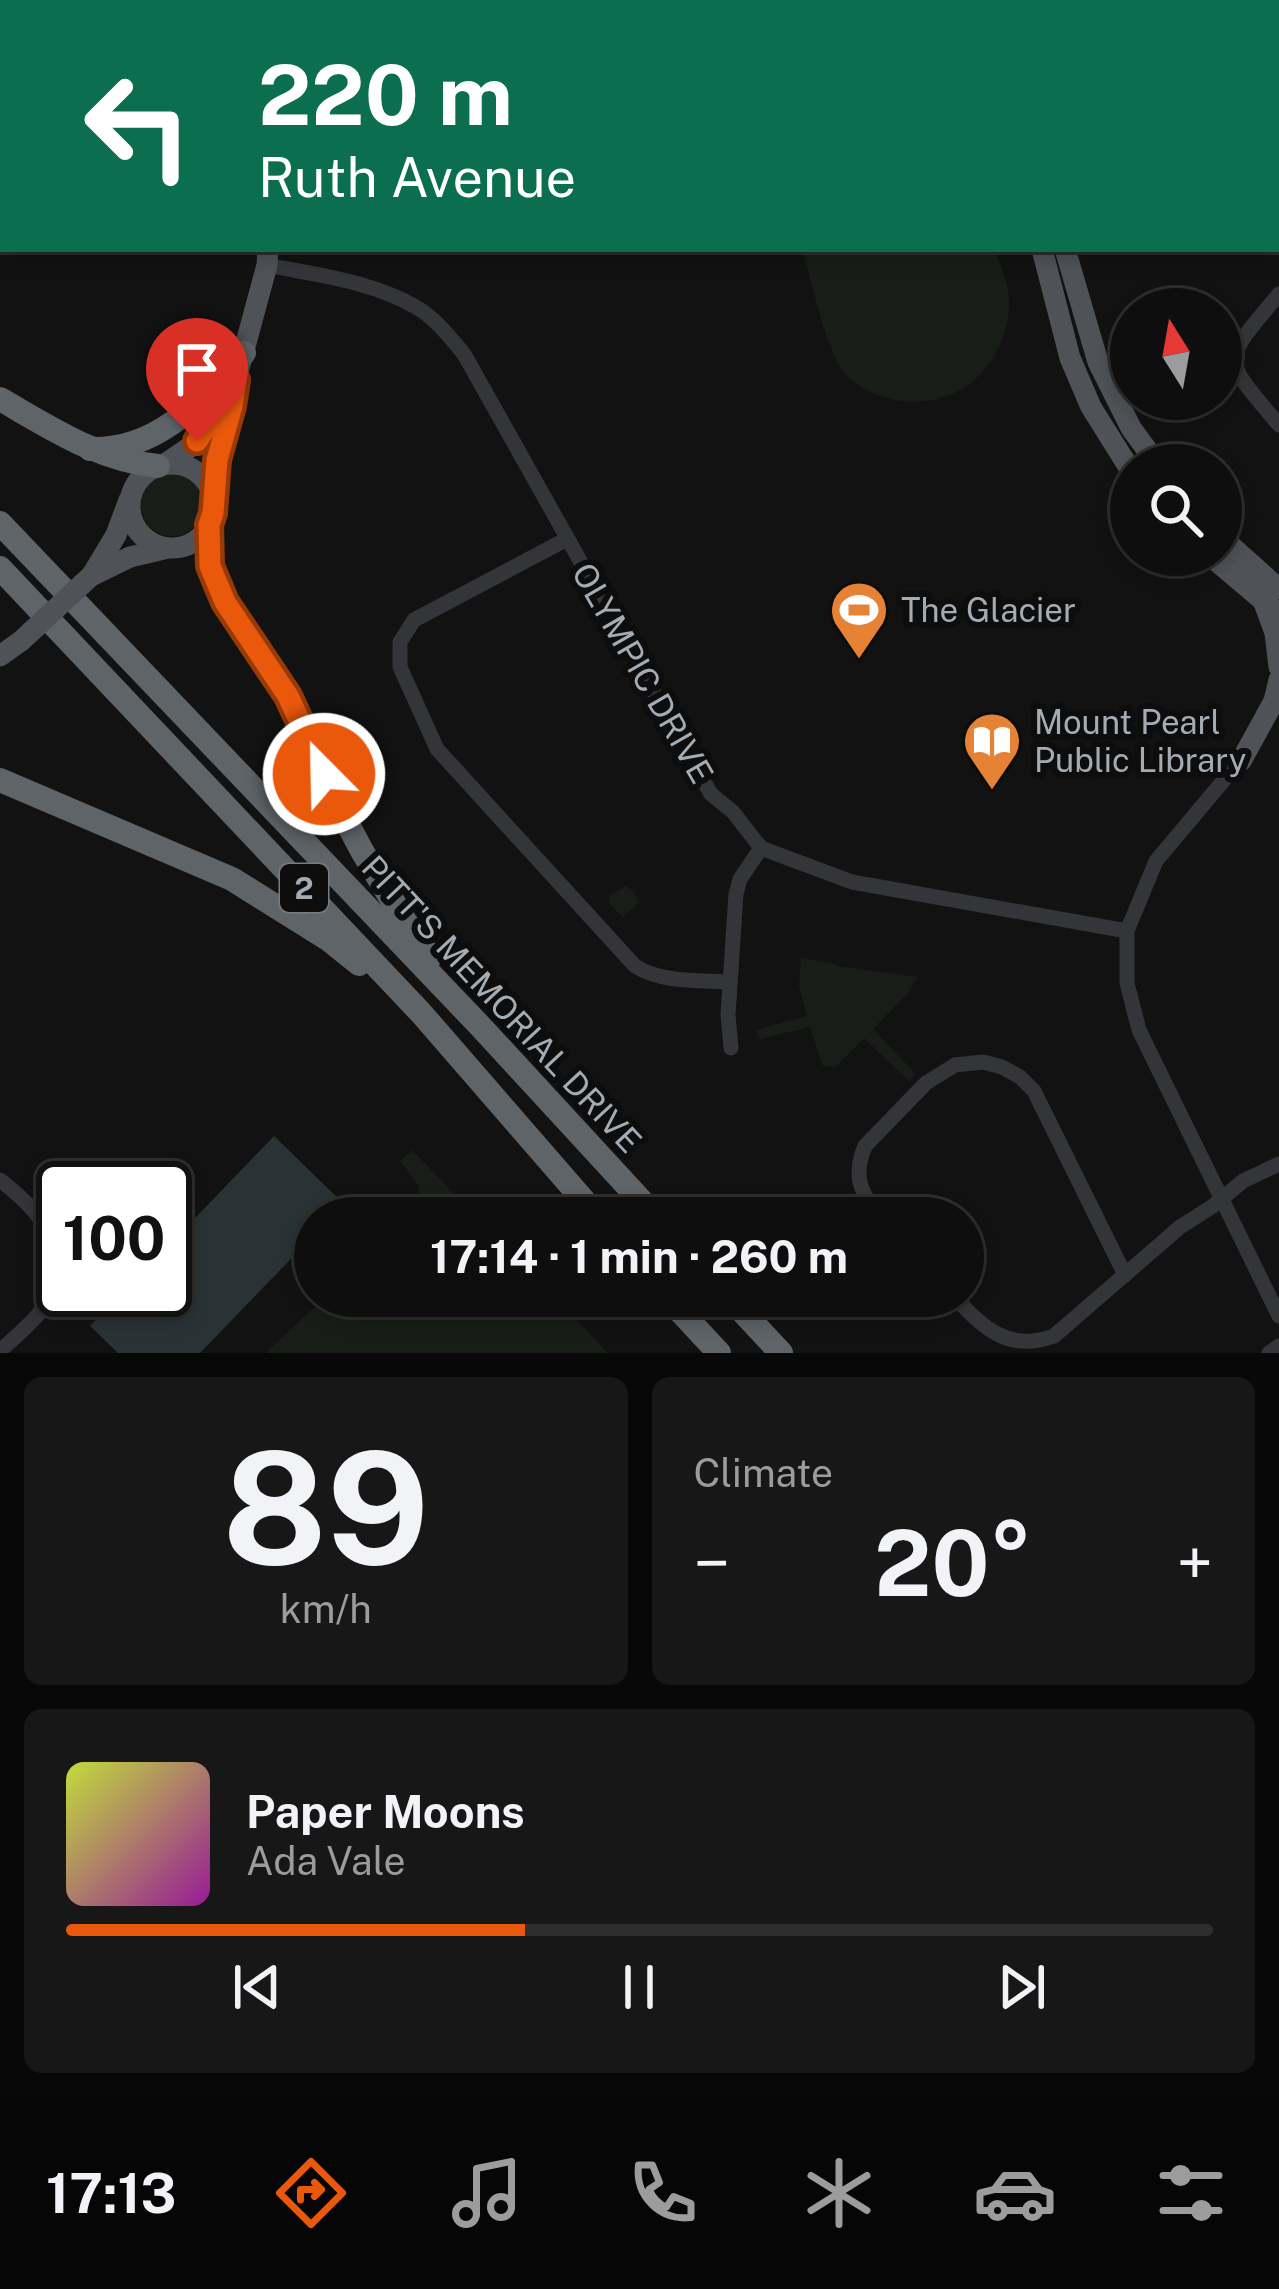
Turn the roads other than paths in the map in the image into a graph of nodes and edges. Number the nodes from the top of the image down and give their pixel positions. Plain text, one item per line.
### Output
1 (1043, 252) edge
2 (1066, 252) edge
3 (268, 257) edge
4 (1279, 294) edge
5 (244, 352) junction
6 (236, 380) junction
7 (0, 399) edge
8 (1279, 425) edge
9 (1114, 444) edge
10 (1143, 444) edge
11 (90, 449) junction
12 (161, 465) junction
13 (131, 495) junction
14 (212, 513) junction
15 (0, 523) edge
16 (567, 539) junction
17 (166, 549) junction
18 (1242, 558) edge
19 (0, 568) edge
20 (1242, 573) edge
21 (92, 575) junction
22 (1271, 588) edge
23 (1279, 614) edge
24 (8, 654) edge
25 (1279, 667) edge
26 (1279, 680) edge
27 (1279, 709) edge
28 (1279, 724) edge
29 (1241, 761) junction
30 (0, 780) edge
31 (760, 848) junction
32 (1126, 931) junction
33 (730, 982) junction
34 (421, 1013) junction
35 (481, 1027) junction
36 (731, 1048) dead end
37 (1279, 1164) edge
38 (0, 1180) edge
39 (580, 1197) edge
40 (637, 1197) edge
41 (864, 1197) edge
42 (1222, 1199) junction
43 (1125, 1275) junction
44 (1279, 1316) edge
45 (686, 1317) edge
46 (748, 1317) edge
47 (974, 1317) edge
48 (1279, 1346) edge
49 (0, 1351) edge
50 (719, 1353) edge
51 (782, 1353) edge
52 (1269, 1353) edge

1 - 9 main road
2 - 10 main road
3 - 5 main road
3 - 16 street, OLYMPIC DRIVE
4 - 8 street
5 - 6 main road
5 - 11 highway
6 - 12 main road
6 - 14 main road
7 - 11 highway
11 - 12 highway
12 - 13 main road
12 - 14 main road
13 - 17 main road
13 - 21 main road
14 - 17 main road
14 - 35 highway
15 - 35 highway, PITT'S MEMORIAL DRIVE / 2
16 - 31 street, OLYMPIC DRIVE
16 - 33 street
17 - 21 main road
18 - 22 main road
19 - 34 highway, PITT'S MEMORIAL DRIVE / 2
20 - 22 main road
21 - 24 main road, bridge
22 - 23 main road
22 - 25 main road
26 - 29 main road
27 - 29 street
28 - 29 main road
29 - 32 street
30 - 34 highway
31 - 32 street, OLYMPIC DRIVE
31 - 33 street
32 - 42 street
33 - 36 street
34 - 39 highway, PITT'S MEMORIAL DRIVE / 2
35 - 40 highway, PITT'S MEMORIAL DRIVE / 2
37 - 42 street
38 - 49 street
41 - 43 street
42 - 43 street
42 - 44 street
43 - 47 street
45 - 50 highway
46 - 51 highway
48 - 52 street

